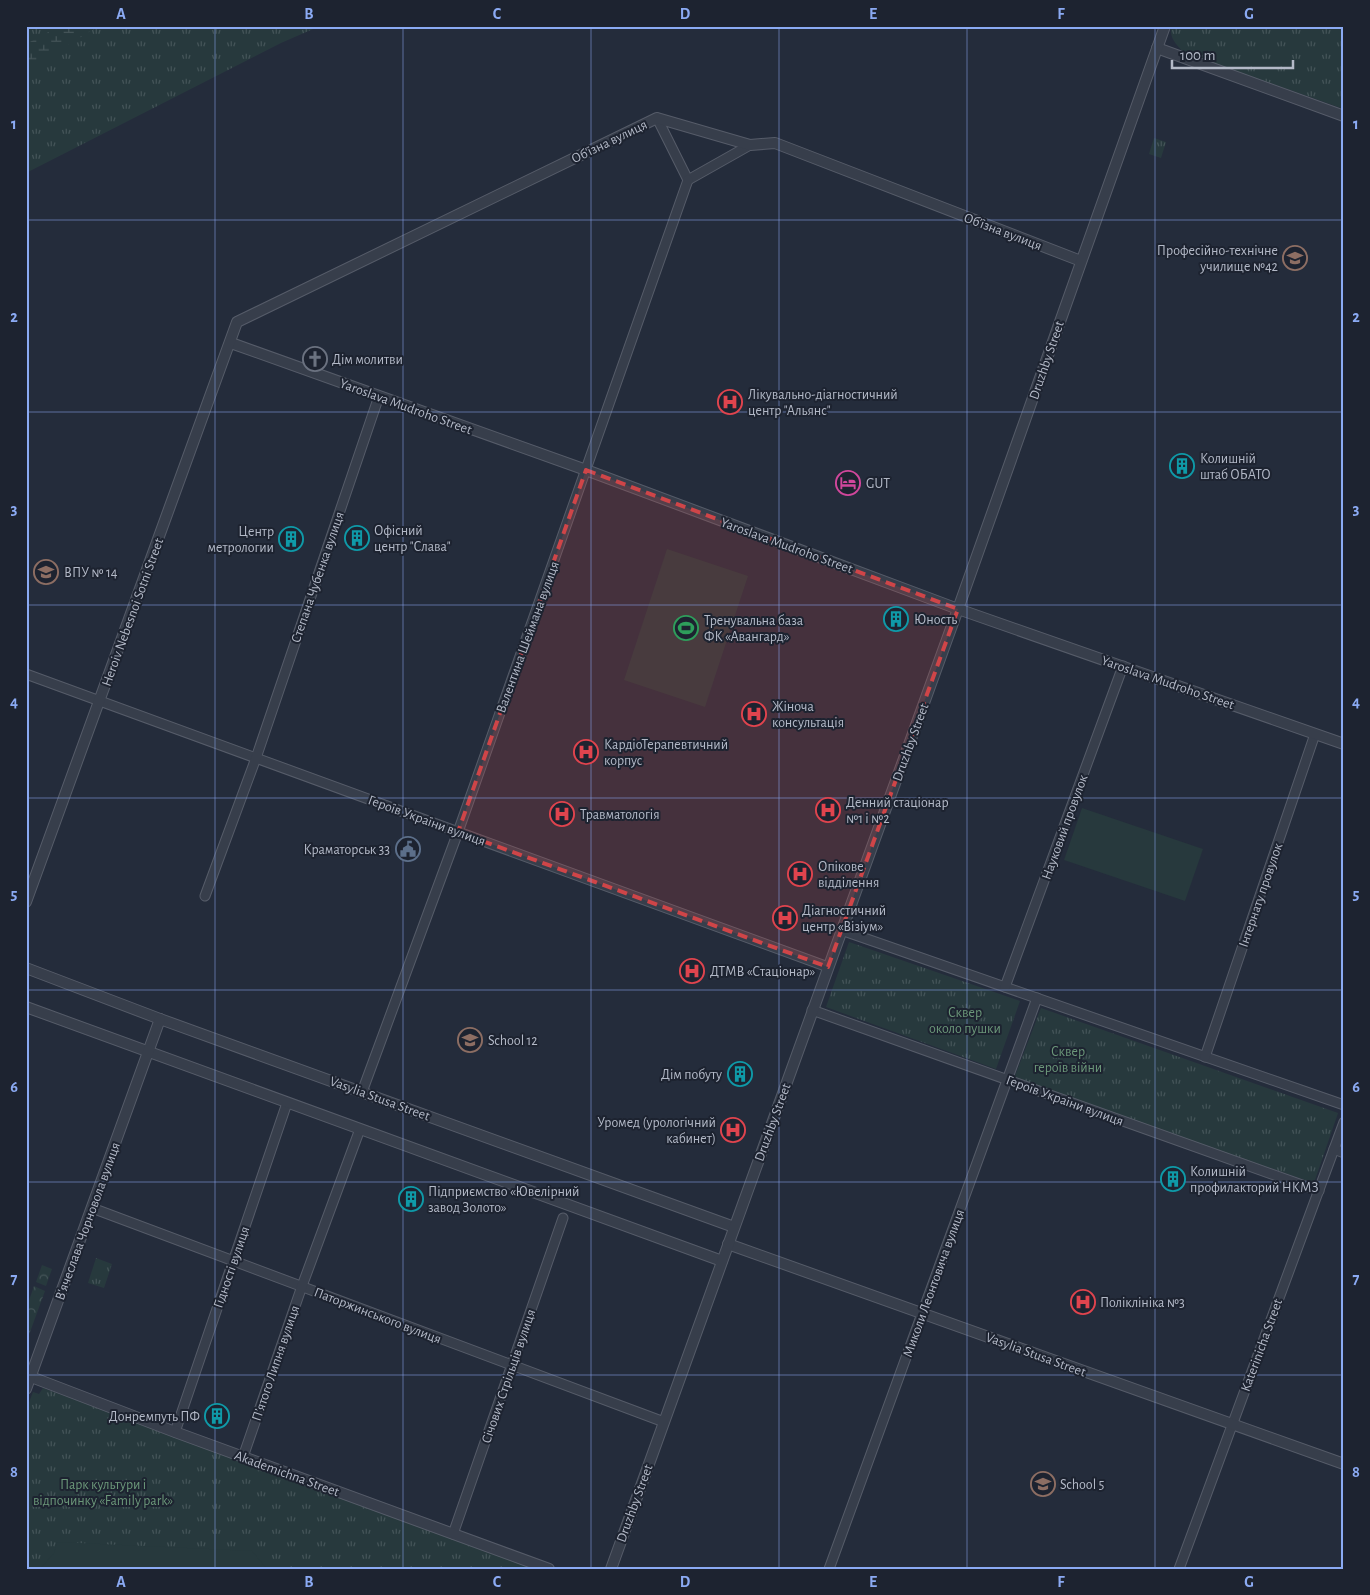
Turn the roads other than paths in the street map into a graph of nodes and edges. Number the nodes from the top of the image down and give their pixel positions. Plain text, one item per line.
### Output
1 (1165, 26) edge
2 (1156, 48) junction
3 (1344, 116) edge
4 (657, 118) junction
5 (750, 145) junction
6 (688, 180) junction
7 (1081, 261) junction
8 (237, 322) joint
9 (230, 343) junction
10 (379, 396) junction
11 (586, 470) junction
12 (958, 609) junction
13 (1123, 666) junction
14 (26, 674) edge
15 (99, 701) junction
16 (1315, 734) junction
17 (1344, 744) edge
18 (256, 758) junction
19 (458, 832) junction
20 (205, 896) dead end
21 (26, 902) edge
22 (841, 930) junction
23 (828, 966) junction
24 (26, 968) edge
25 (1005, 987) junction
26 (1037, 998) junction
27 (26, 1007) edge
28 (812, 1010) junction
29 (160, 1019) junction
30 (148, 1052) junction
31 (1205, 1056) junction
32 (1007, 1079) junction
33 (362, 1092) junction
34 (287, 1103) junction
35 (1344, 1105) edge
36 (1344, 1122) edge
37 (360, 1129) junction
38 (1334, 1149) junction
39 (1344, 1153) edge
40 (1319, 1191) junction
41 (92, 1208) junction
42 (563, 1218) dead end
43 (734, 1227) junction
44 (728, 1244) junction
45 (233, 1260) junction
46 (722, 1261) junction
47 (302, 1286) junction
48 (922, 1313) junction
49 (511, 1365) junction
50 (29, 1376) edge
51 (26, 1390) edge
52 (664, 1422) junction
53 (1231, 1424) junction
54 (175, 1432) junction
55 (243, 1457) junction
56 (1344, 1464) edge
57 (453, 1534) junction
58 (549, 1569) edge
59 (611, 1569) edge
60 (829, 1569) edge
61 (1179, 1569) edge

1 - 2 street, Druzhby Street
2 - 3 street
2 - 7 street, Druzhby Street
4 - 5 street, Об’їзна вулиця
4 - 6 street
4 - 8 street, Об’їзна вулиця
5 - 6 street
5 - 7 street, Об’їзна вулиця
6 - 11 street, Валентина Шеймана вулиця
7 - 12 street, Druzhby Street
8 - 9 street, Heroiv Nebesnoi Sotni Street
9 - 10 street, Yaroslava Mudroho Street
9 - 15 street, Heroiv Nebesnoi Sotni Street
10 - 11 street, Yaroslava Mudroho Street
10 - 18 street, Степана Чубенка вулиця
11 - 12 street, Yaroslava Mudroho Street
11 - 19 street, Валентина Шеймана вулиця
12 - 13 street, Yaroslava Mudroho Street
12 - 22 street, Druzhby Street
13 - 16 street, Yaroslava Mudroho Street
13 - 25 street, Науковий провулок
14 - 15 street, Героїв України вулиця
15 - 18 street, Героїв України вулиця
15 - 21 street, Heroiv Nebesnoi Sotni Street
16 - 17 street, Yaroslava Mudroho Street
16 - 31 street, Інтернату провулок
18 - 19 street, Героїв України вулиця
18 - 20 street
19 - 23 street, Героїв України вулиця
19 - 33 street, Валентина Шеймана вулиця
22 - 23 street, Druzhby Street
22 - 25 street
23 - 28 street, Druzhby Street
24 - 29 street, Vasylia Stusa Street
25 - 26 street
26 - 31 street
26 - 32 street, Миколи Леонтовича вулиця
27 - 30 street
28 - 32 street, Героїв України вулиця
28 - 43 street, Druzhby Street
29 - 30 street, В'ячеслава Чорновола вулиця
29 - 33 street, Vasylia Stusa Street
30 - 34 street
30 - 41 street, В'ячеслава Чорновола вулиця
31 - 35 street
32 - 40 street, Героїв України вулиця
32 - 48 street, Миколи Леонтовича вулиця
33 - 43 street, Vasylia Stusa Street
34 - 37 street
34 - 45 street, Гідності вулиця
36 - 38 street, Katerinicha Street
37 - 46 street
37 - 47 street, П’ятого Липня вулиця
38 - 39 street
38 - 40 street, Katerinicha Street
40 - 53 street, Katerinicha Street
41 - 45 street, Паторжинського вулиця
41 - 50 street, В'ячеслава Чорновола вулиця
42 - 49 street, Січових Стрільців вулиця
43 - 44 street, Druzhby Street
44 - 46 street, Druzhby Street
44 - 48 street, Vasylia Stusa Street
45 - 47 street, Паторжинського вулиця
45 - 54 street, Гідності вулиця
46 - 52 street, Druzhby Street
47 - 49 street, Паторжинського вулиця
47 - 55 street, П’ятого Липня вулиця
48 - 53 street, Vasylia Stusa Street
48 - 60 street, Миколи Леонтовича вулиця
49 - 52 street, Паторжинського вулиця
49 - 57 street, Січових Стрільців вулиця
50 - 51 street, В'ячеслава Чорновола вулиця
50 - 54 street, Akademichna Street
52 - 59 street, Druzhby Street
53 - 56 street, Vasylia Stusa Street
53 - 61 street, Katerinicha Street
54 - 55 street, Akademichna Street
55 - 57 street, Akademichna Street
57 - 58 street, Akademichna Street

